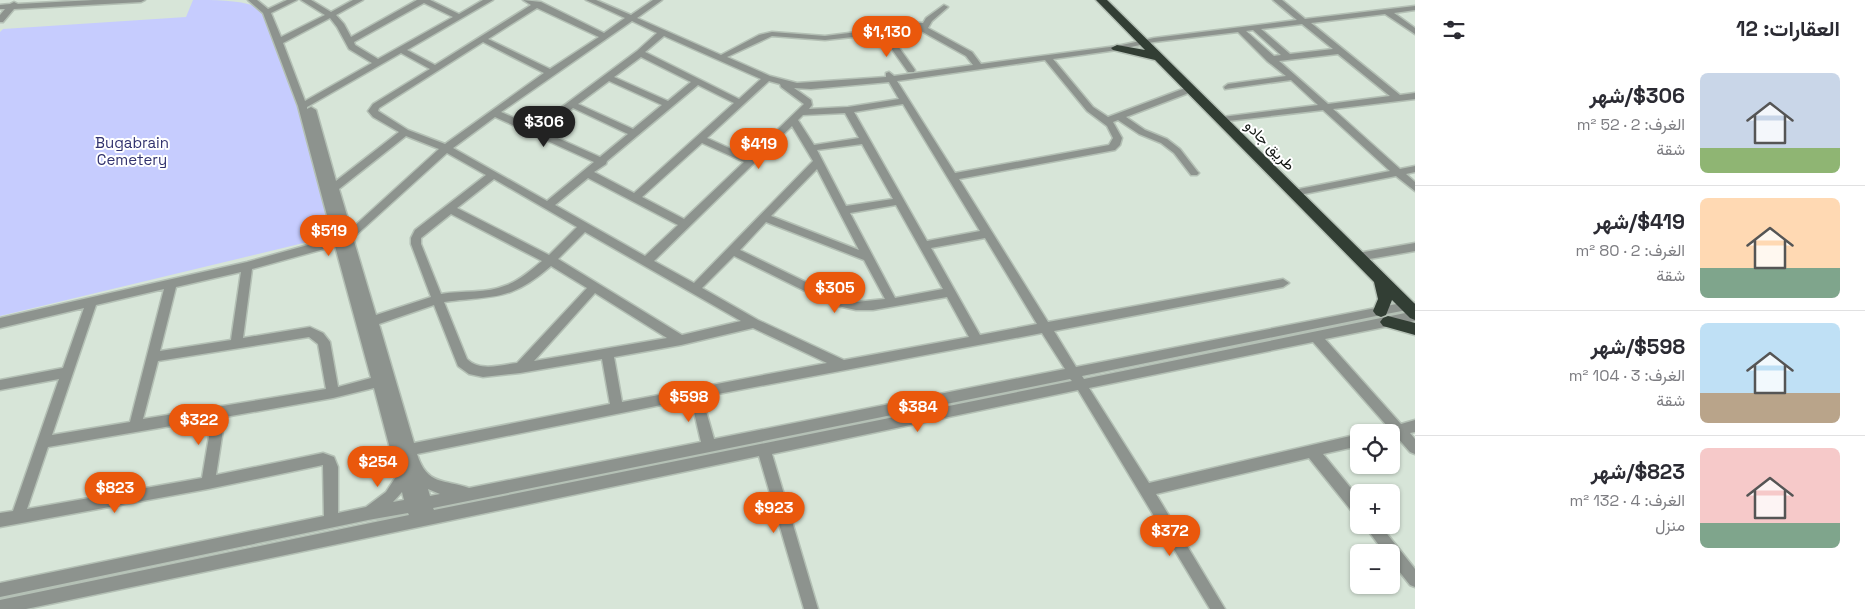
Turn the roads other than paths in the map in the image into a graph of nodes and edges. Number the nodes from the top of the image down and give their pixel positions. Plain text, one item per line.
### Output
1 (75, 0) edge
2 (141, 0) edge
3 (252, 0) edge
4 (263, 0) edge
5 (293, 0) edge
6 (305, 0) edge
7 (359, 0) edge
8 (424, 0) edge
9 (489, 0) edge
10 (527, 0) edge
11 (590, 0) edge
12 (600, 0) edge
13 (648, 0) edge
14 (658, 0) edge
15 (1101, 0) edge
16 (1277, 0) edge
17 (112, 1) edge
18 (0, 3) edge
19 (538, 4) junction
20 (14, 5) junction
21 (944, 6) dead end
22 (0, 7) edge
23 (1414, 9) edge
24 (270, 10) junction
25 (1387, 12) junction
26 (331, 15) junction
27 (631, 16) junction
28 (459, 17) junction
29 (0, 20) edge
30 (1305, 22) junction
31 (1126, 24) junction
32 (924, 26) junction
33 (1255, 28) junction
34 (1239, 30) junction
35 (663, 32) junction
36 (883, 32) junction
37 (1415, 32) edge
38 (604, 36) junction
39 (482, 39) junction
40 (281, 40) junction
41 (1147, 40) junction
42 (348, 42) junction
43 (1114, 46) junction
44 (401, 50) junction
45 (1341, 51) junction
46 (640, 53) junction
47 (725, 54) junction
48 (1288, 57) junction
49 (1048, 58) junction
50 (1161, 59) junction
51 (1270, 59) junction
52 (379, 63) junction
53 (977, 64) junction
54 (435, 68) junction
55 (910, 70) junction
56 (550, 73) junction
57 (890, 76) junction
58 (608, 77) junction
59 (1290, 78) junction
60 (772, 79) junction
61 (697, 81) junction
62 (1228, 87) dead end
63 (1191, 89) junction
64 (1415, 96) edge
65 (1398, 98) junction
66 (905, 101) junction
67 (305, 104) junction
68 (572, 104) junction
69 (740, 104) junction
70 (669, 105) junction
71 (1324, 108) junction
72 (848, 110) junction
73 (801, 112) junction
74 (495, 113) junction
75 (1118, 116) junction
76 (793, 120) junction
77 (1222, 120) junction
78 (1107, 121) junction
79 (536, 131) junction
80 (405, 132) junction
81 (635, 134) junction
82 (702, 138) junction
83 (865, 140) junction
84 (446, 148) junction
85 (812, 148) junction
86 (750, 161) junction
87 (603, 162) junction
88 (818, 162) junction
89 (1415, 169) edge
90 (1194, 173) dead end
91 (1398, 173) junction
92 (589, 174) junction
93 (493, 175) junction
94 (952, 177) junction
95 (334, 188) junction
96 (1415, 188) edge
97 (1294, 193) junction
98 (635, 198) junction
99 (899, 201) junction
100 (550, 205) junction
101 (450, 209) junction
102 (844, 210) junction
103 (764, 218) junction
104 (686, 224) junction
105 (584, 227) junction
106 (987, 234) junction
107 (348, 236) junction
108 (338, 241) junction
109 (924, 245) junction
110 (1415, 247) edge
111 (733, 251) junction
112 (867, 256) junction
113 (1358, 257) junction
114 (550, 260) junction
115 (647, 260) junction
116 (247, 266) junction
117 (1380, 279) junction
118 (1283, 283) dead end
119 (171, 284) junction
120 (594, 287) junction
121 (695, 289) junction
122 (950, 292) junction
123 (436, 300) junction
124 (892, 303) junction
125 (91, 304) junction
126 (1413, 311) edge
127 (1384, 316) junction
128 (372, 321) junction
129 (754, 323) junction
130 (0, 324) edge
131 (1045, 328) junction
132 (1415, 329) edge
133 (1316, 337) junction
134 (681, 340) junction
135 (977, 340) junction
136 (236, 343) junction
137 (607, 353) junction
138 (153, 357) junction
139 (842, 365) junction
140 (520, 368) junction
141 (68, 372) junction
142 (1073, 372) junction
143 (384, 380) junction
144 (0, 385) edge
145 (1081, 385) junction
146 (695, 393) junction
147 (332, 394) junction
148 (617, 408) junction
149 (219, 412) junction
150 (1388, 424) edge
151 (1415, 426) edge
152 (135, 427) junction
153 (1400, 430) edge
154 (1400, 436) edge
155 (43, 442) junction
156 (1350, 442) edge
157 (709, 446) junction
158 (1415, 448) edge
159 (410, 450) junction
160 (764, 450) junction
161 (1312, 451) junction
162 (410, 473) junction
163 (208, 483) junction
164 (1146, 490) junction
165 (472, 494) junction
166 (1350, 498) edge
167 (419, 504) junction
168 (368, 513) junction
169 (18, 516) junction
170 (422, 519) junction
171 (0, 520) edge
172 (331, 522) junction
173 (1378, 534) edge
174 (1415, 580) edge
175 (0, 590) edge
176 (0, 607) edge
177 (812, 609) edge
178 (1218, 609) edge

1 - 20 street
2 - 17 street
3 - 24 street
4 - 24 street
5 - 24 street
6 - 26 street
7 - 26 street
8 - 28 street
8 - 42 street
9 - 28 street
10 - 19 street
11 - 27 street
12 - 27 street
13 - 27 street
14 - 27 street
15 - 31 highway, طريق جادو
16 - 30 street
17 - 20 street
18 - 20 street
19 - 38 street
19 - 39 street
20 - 22 street
20 - 29 street
21 - 32 street
23 - 25 street
24 - 40 street
25 - 30 street
25 - 37 street
26 - 40 street
26 - 42 street
27 - 35 street
27 - 38 street
27 - 47 street
28 - 44 street
30 - 33 street
30 - 45 street
31 - 41 highway, طريق جادو
31 - 43 highway
32 - 36 street
32 - 53 street
33 - 34 street
33 - 48 street
34 - 41 street
34 - 51 street
35 - 46 street
35 - 60 street
36 - 47 street
36 - 55 street
38 - 56 street
39 - 54 street
39 - 56 street
40 - 67 street
41 - 43 street
41 - 50 highway, طريق جادو
42 - 52 street
43 - 49 street
43 - 50 highway
43 - 53 street
44 - 52 street
44 - 54 street
45 - 48 street
45 - 65 street
46 - 58 street
46 - 61 street
47 - 57 street
48 - 51 street
49 - 53 street
49 - 78 street
50 - 63 highway, طريق جادو
51 - 59 street
52 - 67 street
53 - 55 street
53 - 57 street
54 - 80 street
55 - 57 street
56 - 74 street
57 - 60 street
57 - 66 street
58 - 68 street
58 - 70 street
59 - 62 street
59 - 71 street
60 - 69 street
60 - 73 street
61 - 69 street
61 - 70 street
63 - 75 street
63 - 77 highway, طريق جادو
64 - 65 street
65 - 71 street
66 - 72 street
66 - 94 street
67 - 95 street
67 - 108 street
68 - 79 street
68 - 81 street
69 - 82 street
70 - 81 street
71 - 77 street
71 - 91 street
72 - 73 street
72 - 83 street
73 - 76 street
74 - 79 street
74 - 84 street
75 - 78 street
75 - 90 street
76 - 85 street
76 - 86 street
77 - 97 highway, طريق جادو
78 - 94 street
79 - 87 street
80 - 84 street
80 - 95 street
81 - 87 street
82 - 86 street
82 - 98 street
83 - 85 street
83 - 99 street
84 - 93 street
84 - 107 street
85 - 88 street
86 - 104 street
87 - 92 street
88 - 102 street
88 - 103 street
89 - 91 street
91 - 96 street
91 - 97 street
92 - 98 street
92 - 100 street
93 - 100 street
93 - 101 street
94 - 106 street
95 - 107 street
97 - 113 highway, طريق جادو
98 - 104 street
99 - 102 street
99 - 109 street
100 - 105 street
101 - 114 street
101 - 123 street
102 - 112 street
103 - 111 street
103 - 112 street
104 - 115 street
105 - 114 street
105 - 115 street
106 - 109 street
106 - 131 street
107 - 108 street
107 - 128 street
108 - 116 street
108 - 143 street
109 - 122 street
110 - 113 street
111 - 121 street
111 - 124 street
112 - 124 street
113 - 117 highway, طريق جادو
114 - 120 street
114 - 123 street
115 - 121 street
116 - 119 street
116 - 136 street
117 - 126 highway, طريق جادو
117 - 127 highway
118 - 131 street
119 - 125 street
119 - 138 street
120 - 134 street
120 - 140 street
121 - 129 street
122 - 124 street
122 - 135 street
123 - 128 street
123 - 140 street
125 - 130 street
125 - 141 street
126 - 127 street
127 - 132 highway
127 - 133 street
127 - 142 street
128 - 143 street
129 - 134 street
129 - 139 street
131 - 135 street
131 - 142 street
133 - 145 street
133 - 150 street
134 - 137 street
135 - 139 street
136 - 138 street
136 - 147 street
137 - 140 street
137 - 148 street
138 - 152 street
139 - 146 street
141 - 144 street
141 - 155 street
142 - 145 street
142 - 157 street
143 - 147 street
143 - 159 street
143 - 162 street
145 - 160 street
145 - 164 street
146 - 148 street
146 - 157 street
147 - 149 street
148 - 159 street
149 - 152 street
149 - 163 street
151 - 153 street
152 - 155 street
154 - 158 street
155 - 169 street
156 - 161 street
157 - 165 street
159 - 162 street
160 - 170 street
160 - 177 street
161 - 164 street
161 - 166 street
162 - 165 street
162 - 167 street
162 - 168 street
163 - 169 street
163 - 172 street
164 - 178 street
165 - 167 street
167 - 168 street
167 - 170 street
168 - 172 street
169 - 171 street
170 - 176 street
172 - 175 street
173 - 174 street

